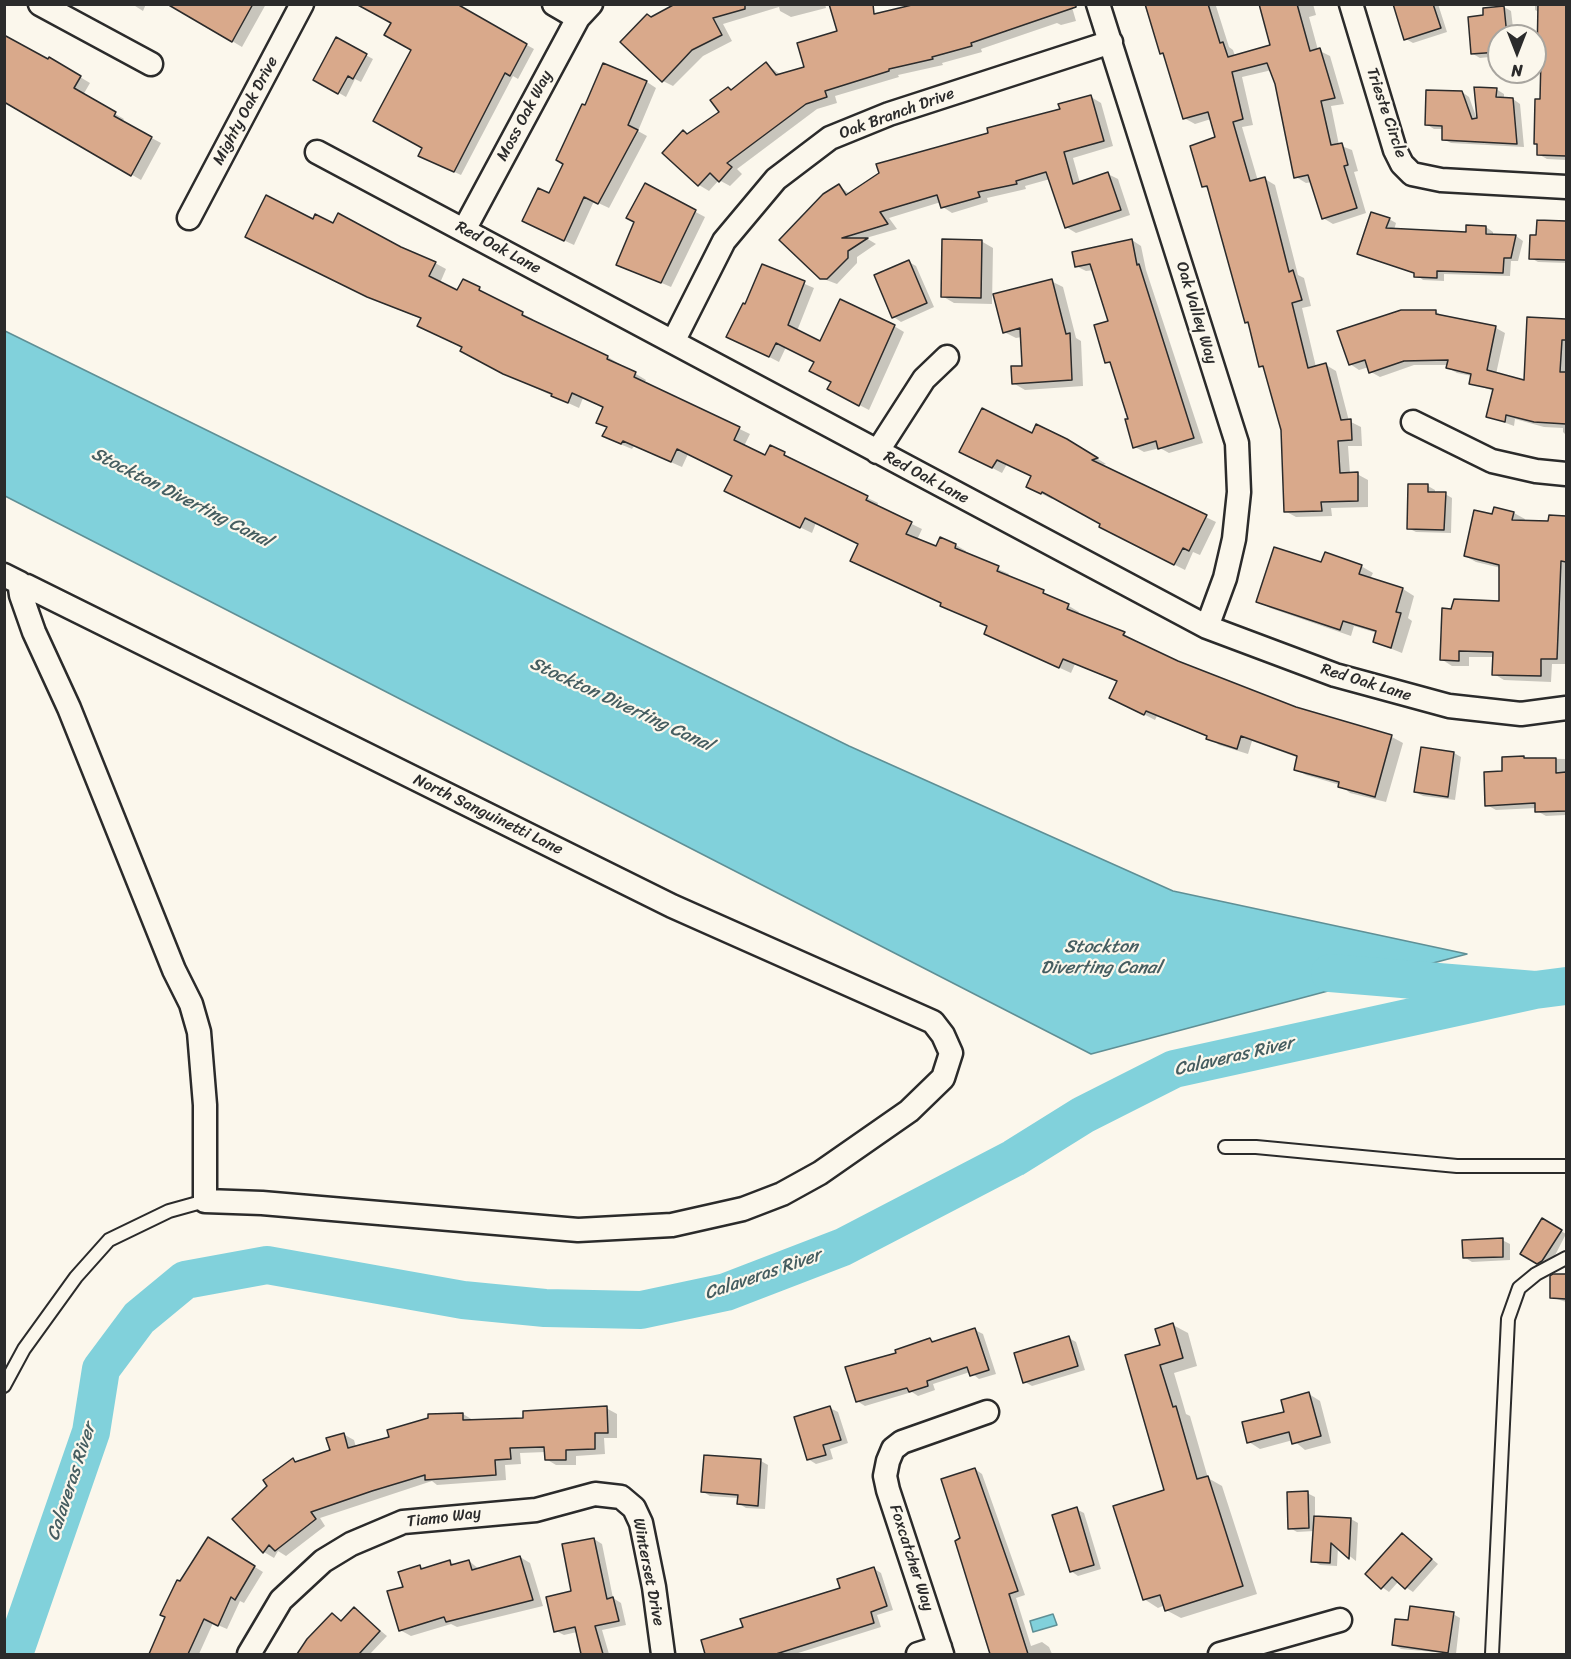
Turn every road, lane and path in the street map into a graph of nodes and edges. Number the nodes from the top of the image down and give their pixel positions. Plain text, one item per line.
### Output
1 (40, 4) edge
2 (302, 4) edge
3 (554, 4) edge
4 (1098, 4) edge
5 (1351, 4) edge
6 (585, 11) edge
7 (1111, 42) junction
8 (151, 64) dead end
9 (317, 152) dead end
10 (1566, 187) edge
11 (189, 218) dead end
12 (464, 230) junction
13 (673, 342) junction
14 (947, 357) dead end
15 (1413, 422) dead end
16 (877, 452) junction
17 (1566, 474) edge
18 (15, 582) edge
19 (1208, 627) junction
20 (1566, 708) edge
21 (1225, 1147) dead end
22 (1566, 1166) edge
23 (205, 1202) junction
24 (1566, 1258) edge
25 (4, 1386) edge
26 (987, 1412) dead end
27 (621, 1497) joint
28 (1340, 1620) dead end
29 (941, 1651) edge
30 (249, 1654) edge
31 (663, 1654) edge
32 (918, 1654) edge
33 (1220, 1654) edge
34 (1492, 1654) edge

1 - 8 street
2 - 11 street, Mighty Oak Drive
3 - 6 street
4 - 7 street, Oak Valley Way
5 - 10 street, Trieste Circle
6 - 12 street, Moss Oak Way
7 - 13 street, Oak Branch Drive
7 - 19 street, Oak Valley Way
9 - 12 street, Red Oak Lane
12 - 13 street, Red Oak Lane
13 - 16 street, Red Oak Lane
14 - 16 street
15 - 17 street
16 - 19 street, Red Oak Lane
18 - 23 street
18 - 23 street, North Sanguinetti Lane
19 - 20 street, Red Oak Lane
21 - 22 lane
23 - 25 lane
24 - 34 lane
26 - 29 street, Foxcatcher Way
27 - 30 street, Tiamo Way
27 - 31 street, Winterset Drive
28 - 33 street
29 - 32 street

